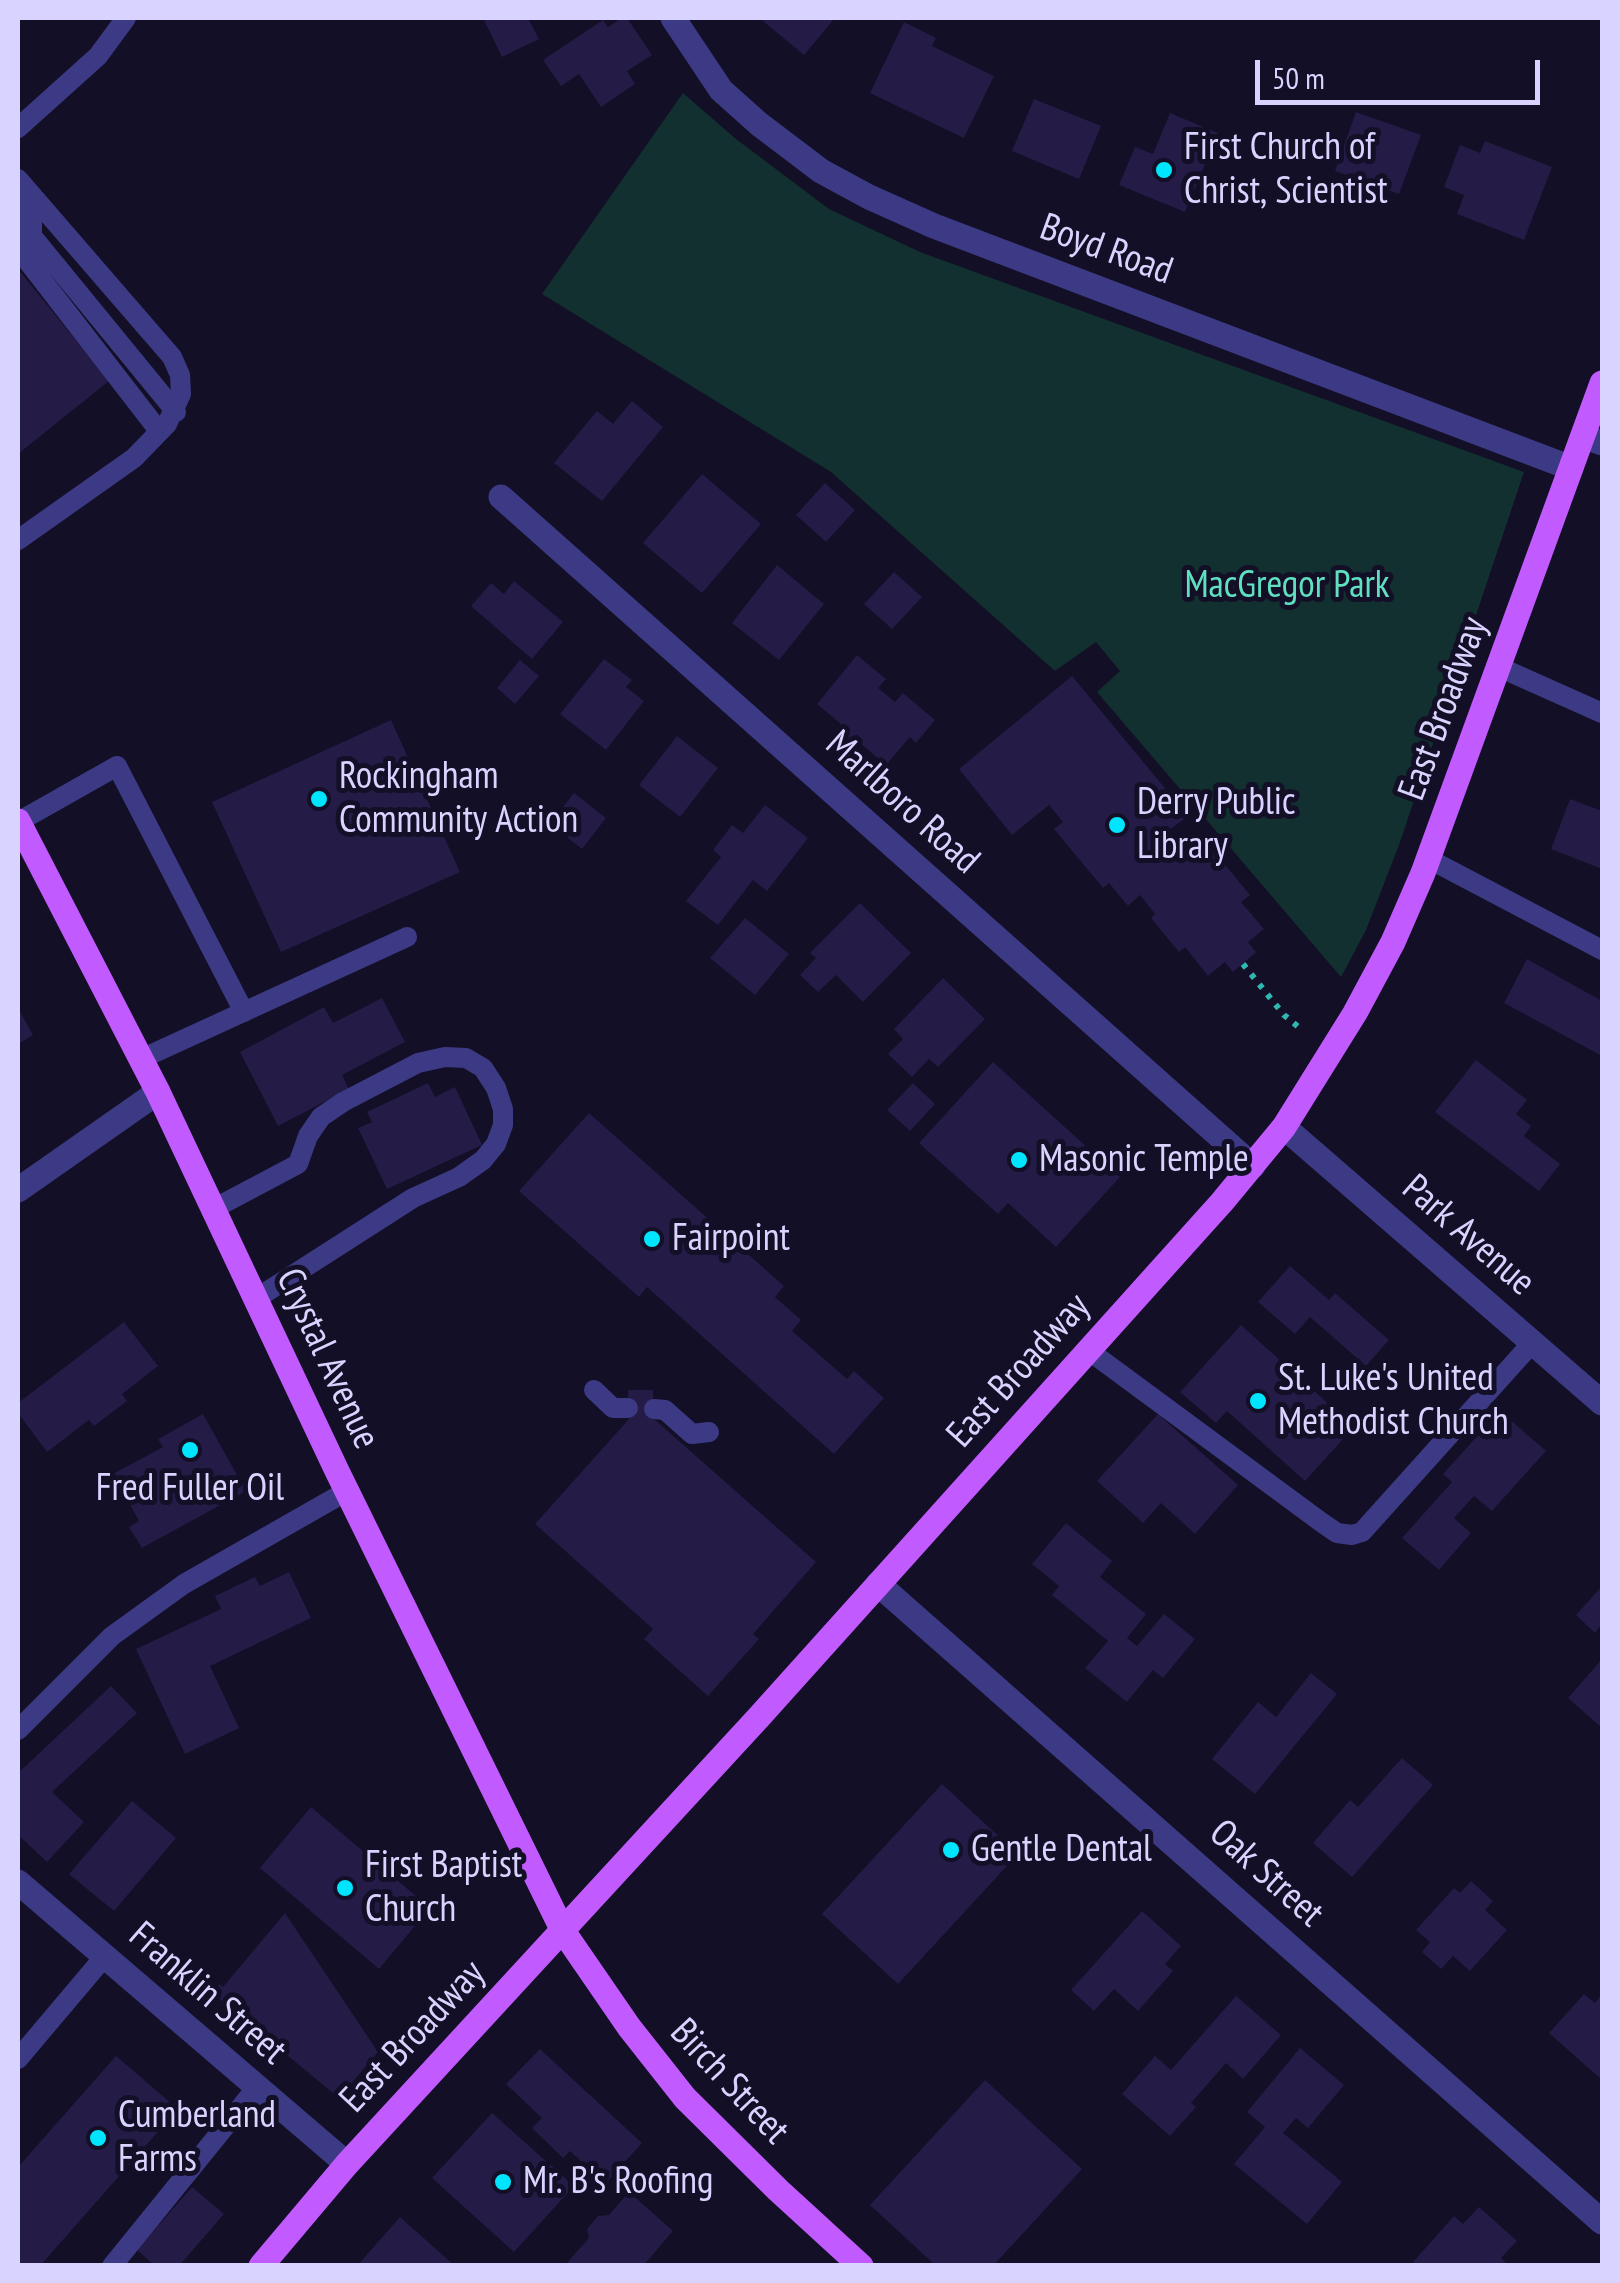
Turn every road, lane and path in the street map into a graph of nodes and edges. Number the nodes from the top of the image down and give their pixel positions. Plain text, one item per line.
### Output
1 (126, 18) edge
2 (673, 18) edge
3 (18, 128) edge
4 (23, 185) edge
5 (1602, 383) edge
6 (176, 412) junction
7 (160, 432) junction
8 (1593, 440) edge
9 (1572, 468) junction
10 (501, 497) dead end
11 (18, 540) edge
12 (1499, 668) junction
13 (1602, 713) edge
14 (18, 822) edge
15 (1429, 858) junction
16 (408, 936) dead end
17 (1602, 950) edge
18 (1243, 964) dead end
19 (244, 1012) junction
20 (1302, 1030) dead end
21 (141, 1059) junction
22 (158, 1092) junction
23 (1284, 1127) junction
24 (1253, 1166) junction
25 (18, 1190) edge
26 (214, 1208) junction
27 (256, 1298) junction
28 (1534, 1342) junction
29 (1088, 1350) junction
30 (594, 1390) dead end
31 (1602, 1403) edge
32 (628, 1408) dead end
33 (654, 1410) dead end
34 (709, 1432) dead end
35 (348, 1491) junction
36 (878, 1584) junction
37 (18, 1730) edge
38 (18, 1882) edge
39 (563, 1930) junction
40 (106, 1956) junction
41 (18, 2059) edge
42 (257, 2087) junction
43 (347, 2164) junction
44 (1602, 2222) edge
45 (112, 2266) edge
46 (261, 2266) edge
47 (861, 2266) edge

1 - 3 lane
2 - 9 street, Boyd Road
4 - 6 lane
4 - 6 lane
4 - 7 lane
5 - 8 main road, East Broadway
6 - 7 lane
7 - 11 lane
8 - 9 main road, East Broadway
9 - 12 main road, East Broadway
10 - 24 street, Marlboro Road
12 - 13 lane
12 - 15 main road, East Broadway
14 - 19 lane
14 - 21 main road, Crystal Avenue
15 - 17 lane
15 - 23 main road, East Broadway
16 - 19 lane
18 - 20 path
19 - 21 lane
21 - 22 main road, Crystal Avenue
22 - 25 street
22 - 26 main road, Crystal Avenue
23 - 24 main road, East Broadway
23 - 28 street, Park Avenue
24 - 29 main road, East Broadway
26 - 27 main road, Crystal Avenue
26 - 27 lane
27 - 35 main road, Crystal Avenue
28 - 29 lane
28 - 31 street, Park Avenue
29 - 36 main road, East Broadway
30 - 32 lane
33 - 34 lane
35 - 37 lane
35 - 39 main road, Crystal Avenue
36 - 39 main road, East Broadway
36 - 44 street, Oak Street
38 - 40 street, Franklin Street
39 - 43 main road, East Broadway
39 - 47 main road, Birch Street
40 - 41 lane
40 - 42 street, Franklin Street
42 - 43 street, Franklin Street
42 - 45 lane
43 - 46 main road, East Broadway

